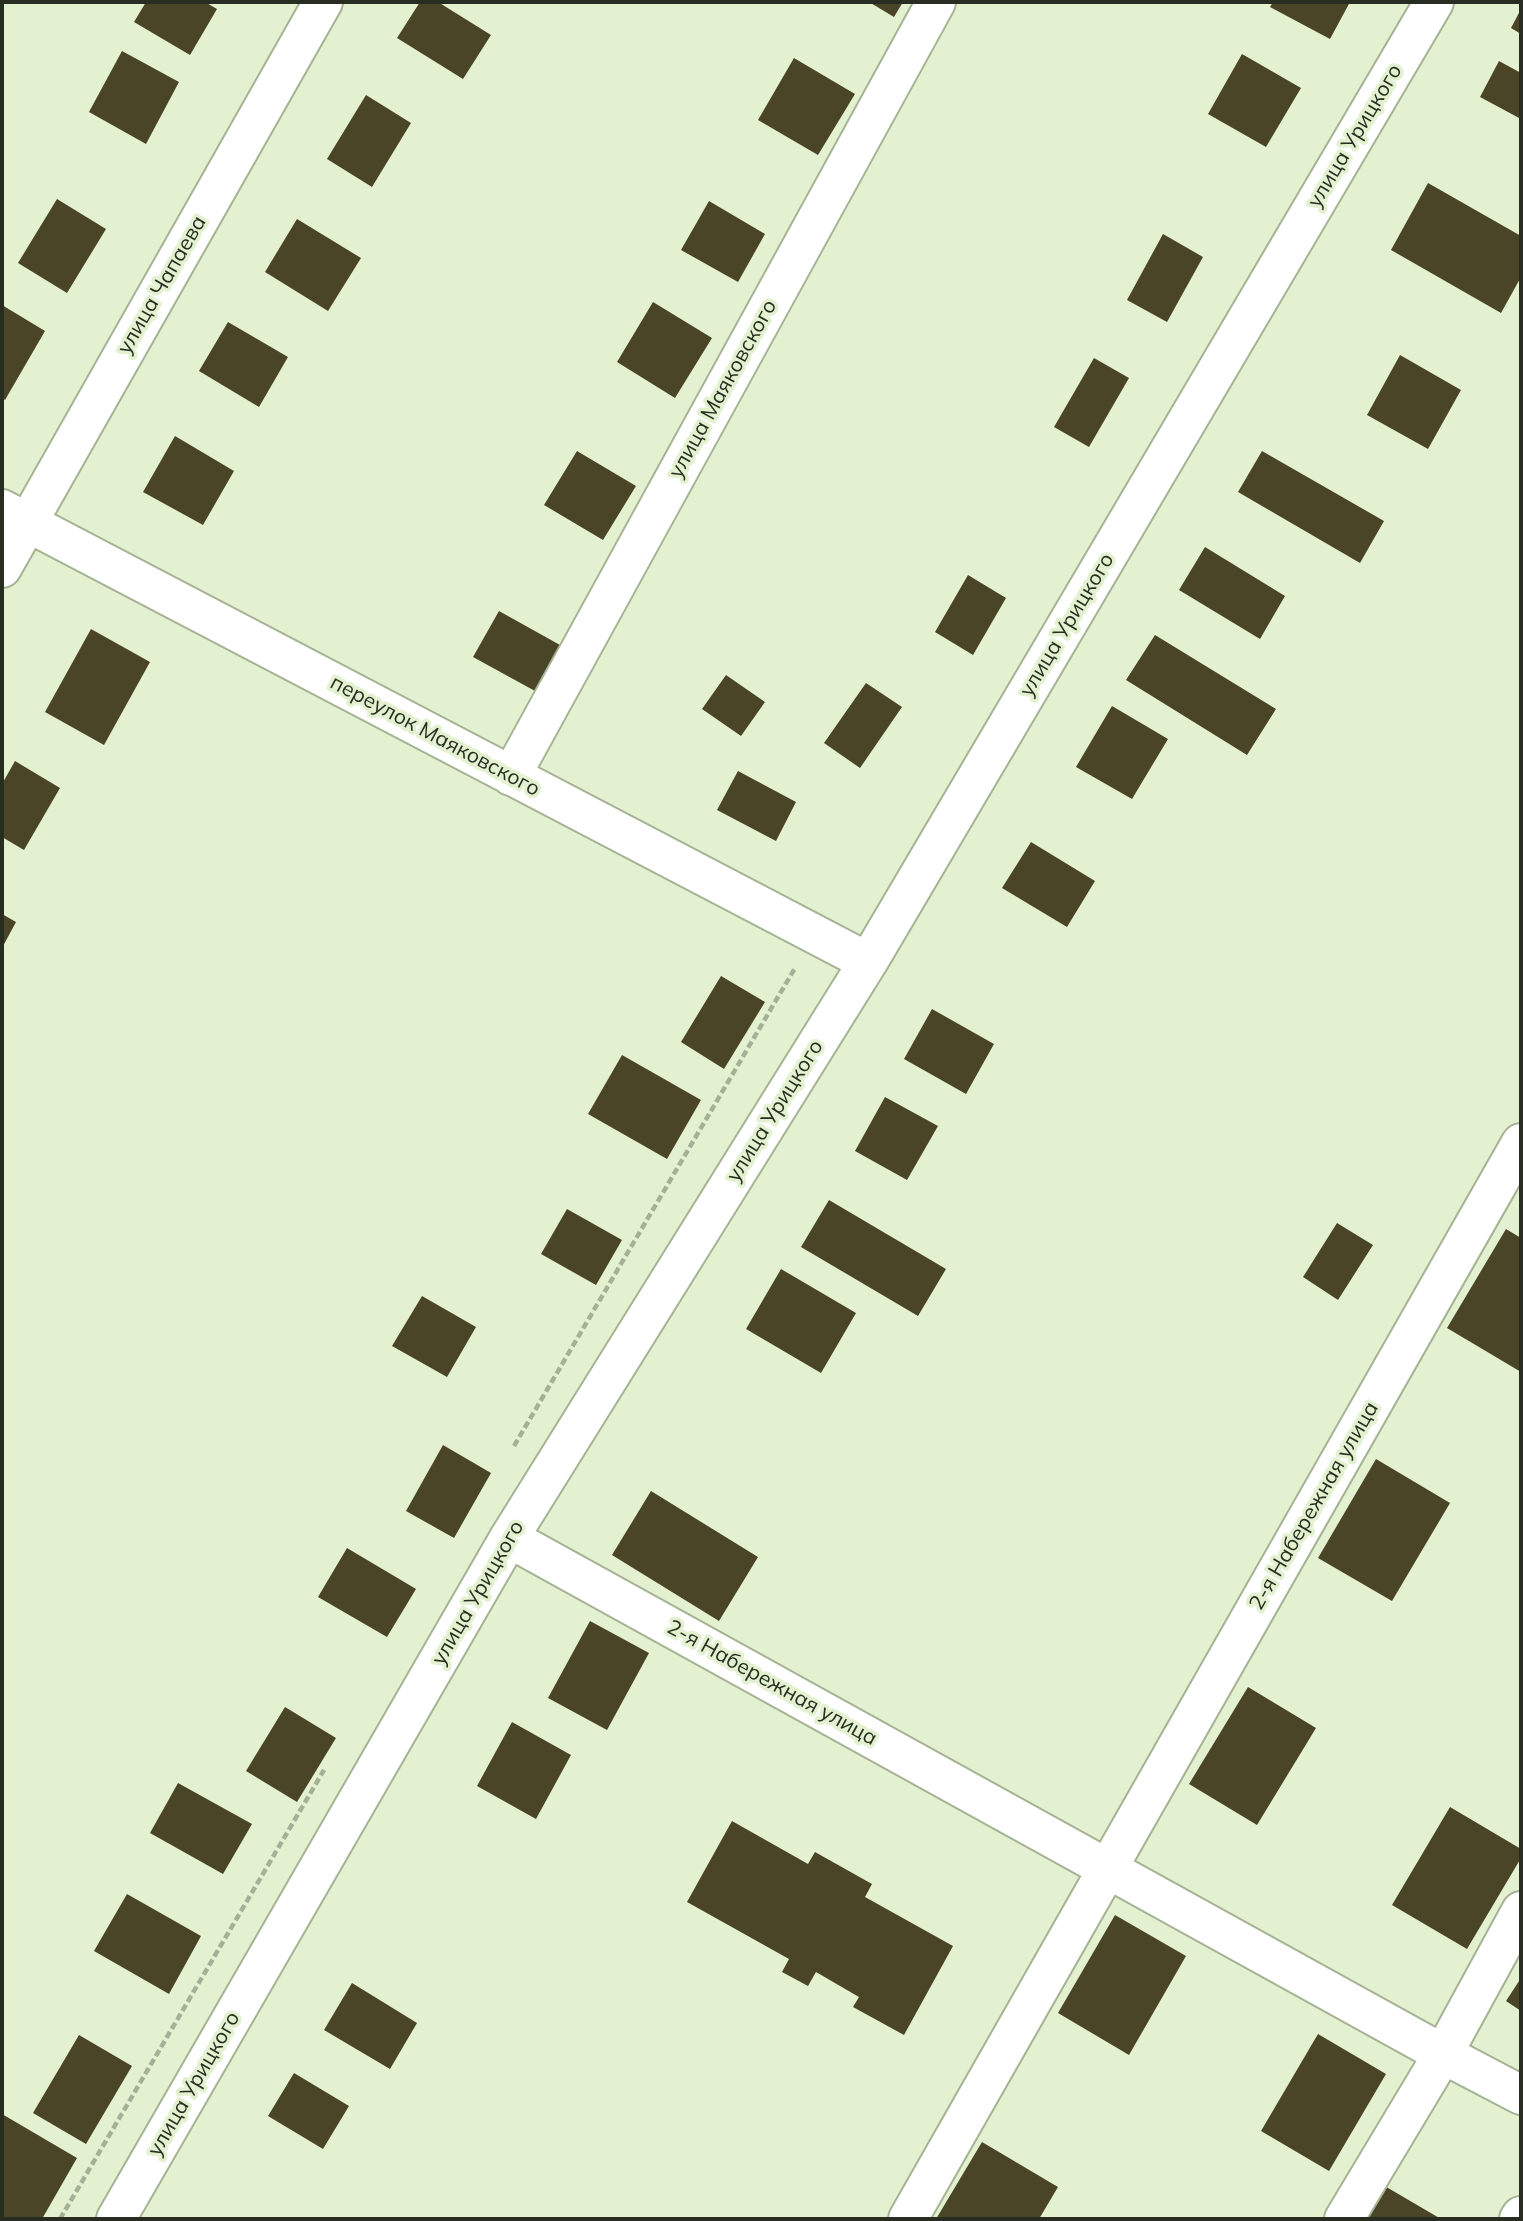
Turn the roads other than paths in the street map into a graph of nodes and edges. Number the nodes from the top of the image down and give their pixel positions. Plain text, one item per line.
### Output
1 (323, 2) edge
2 (936, 2) edge
3 (1434, 2) edge
4 (14, 516) edge
5 (2, 568) edge
6 (511, 776) junction
7 (868, 962) junction
8 (1521, 1143) edge
9 (509, 1538) junction
10 (1107, 1868) junction
11 (1521, 1911) edge
12 (1443, 2054) junction
13 (1521, 2095) edge
14 (116, 2219) edge
15 (908, 2219) edge
16 (1344, 2219) edge

1 - 4 street, улица Чапаева
2 - 6 street, улица Маяковского
3 - 7 street, улица Урицкого
4 - 5 street, улица Чапаева
4 - 6 street, переулок Маяковского
6 - 7 street, переулок Маяковского
7 - 9 street, улица Урицкого
8 - 10 street, 2-я Набережная улица
9 - 10 street, 2-я Набережная улица
9 - 14 street, улица Урицкого
10 - 12 street, 2-я Набережная улица
10 - 15 street, 2-я Набережная улица
11 - 12 street
12 - 13 street, 2-я Набережная улица
12 - 16 street

